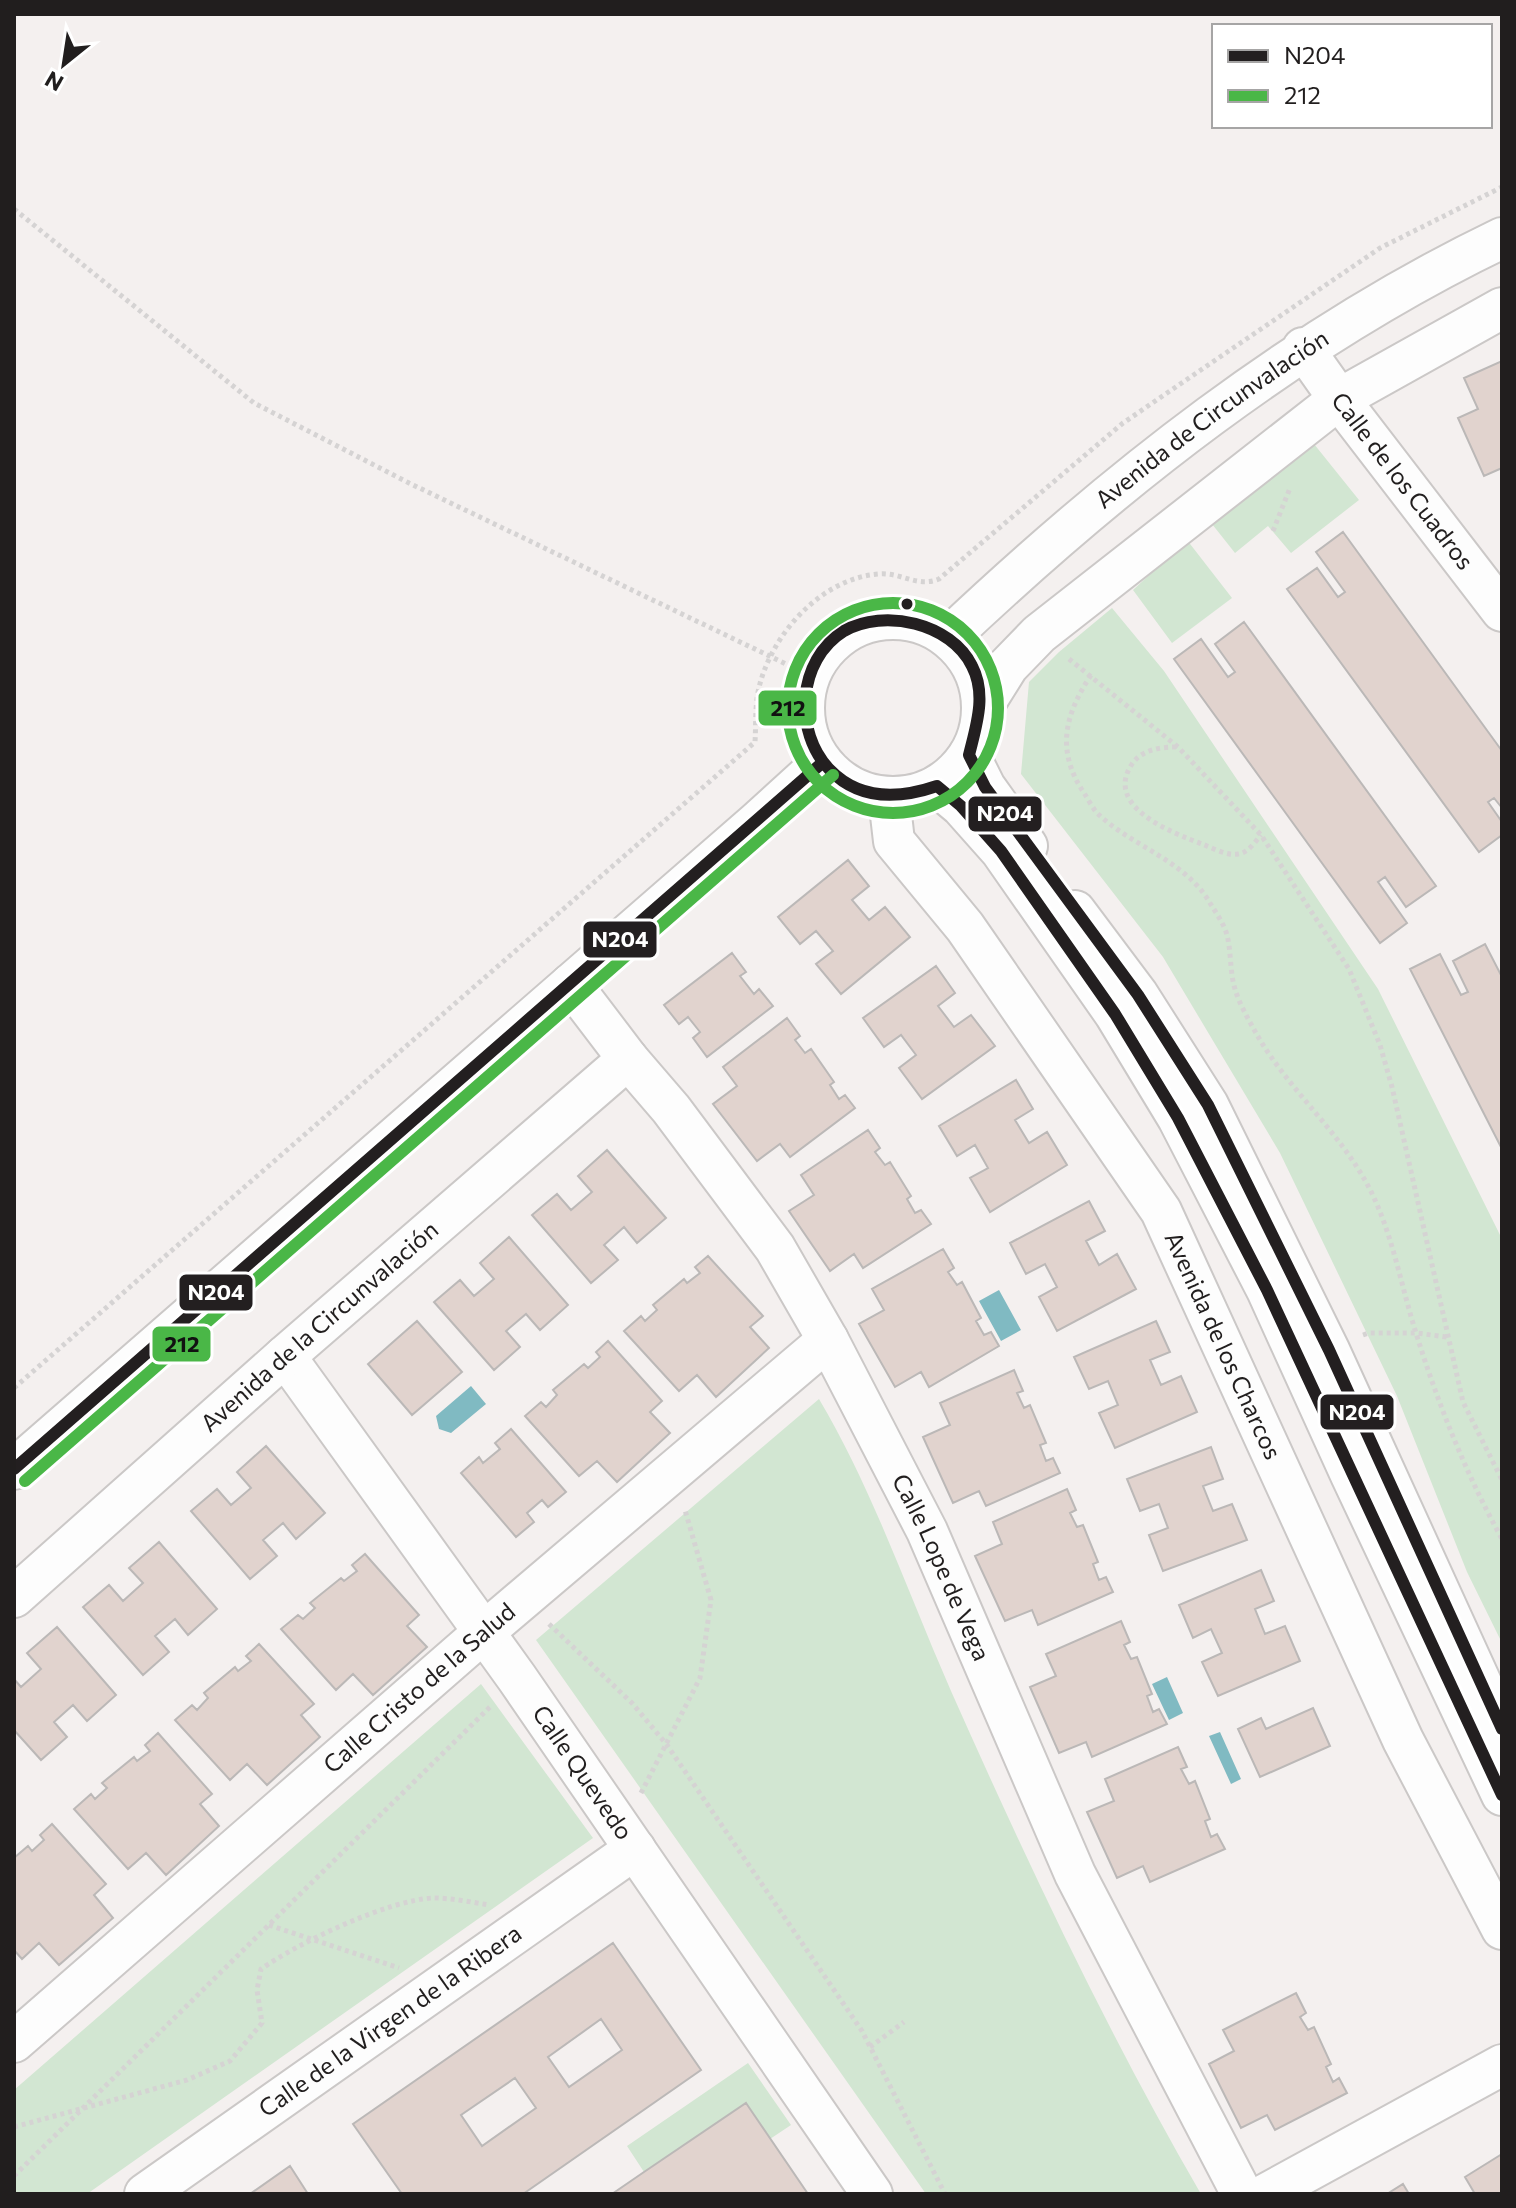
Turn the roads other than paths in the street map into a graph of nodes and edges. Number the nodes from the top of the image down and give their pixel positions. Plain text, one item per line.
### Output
1 (1502, 238) edge
2 (1502, 308) edge
3 (1303, 348) junction
4 (1339, 399) junction
5 (1502, 611) edge
6 (949, 637) junction
7 (983, 706) junction
8 (969, 755) junction
9 (822, 763) junction
10 (937, 786) junction
11 (889, 798) junction
12 (571, 984) junction
13 (628, 1059) junction
14 (828, 1340) junction
15 (285, 1356) junction
16 (14, 1469) edge
17 (14, 1597) edge
18 (484, 1632) junction
19 (1502, 1729) edge
20 (1502, 1795) edge
21 (635, 1849) junction
22 (1502, 1929) edge
23 (14, 2042) edge
24 (1502, 2065) edge
25 (145, 2194) edge
26 (872, 2194) edge
27 (1242, 2194) edge
28 (1266, 2194) edge

1 - 3 street, Avenida de Circunvalación
2 - 4 street
3 - 4 street, Calle de los Cuadros
3 - 6 street, Avenida de Circunvalación
4 - 5 street, Calle de los Cuadros
4 - 7 street
6 - 7 street
6 - 9 street
7 - 8 street
8 - 10 street
8 - 19 street
9 - 11 street
9 - 12 street
10 - 11 street
10 - 20 street
11 - 22 street, Avenida de los Charcos
12 - 13 street, Calle Lope de Vega
12 - 16 street
13 - 14 street, Calle Lope de Vega
13 - 15 street, Avenida de la Circunvalación
14 - 18 street, Calle Cristo de la Salud
14 - 27 street, Calle Lope de Vega
15 - 17 street, Avenida de la Circunvalación
15 - 18 street, Calle Quevedo
18 - 21 street, Calle Quevedo
18 - 23 street, Calle Cristo de la Salud
21 - 25 street, Calle de la Virgen de la Ribera
21 - 26 street, Calle Quevedo
24 - 28 street

